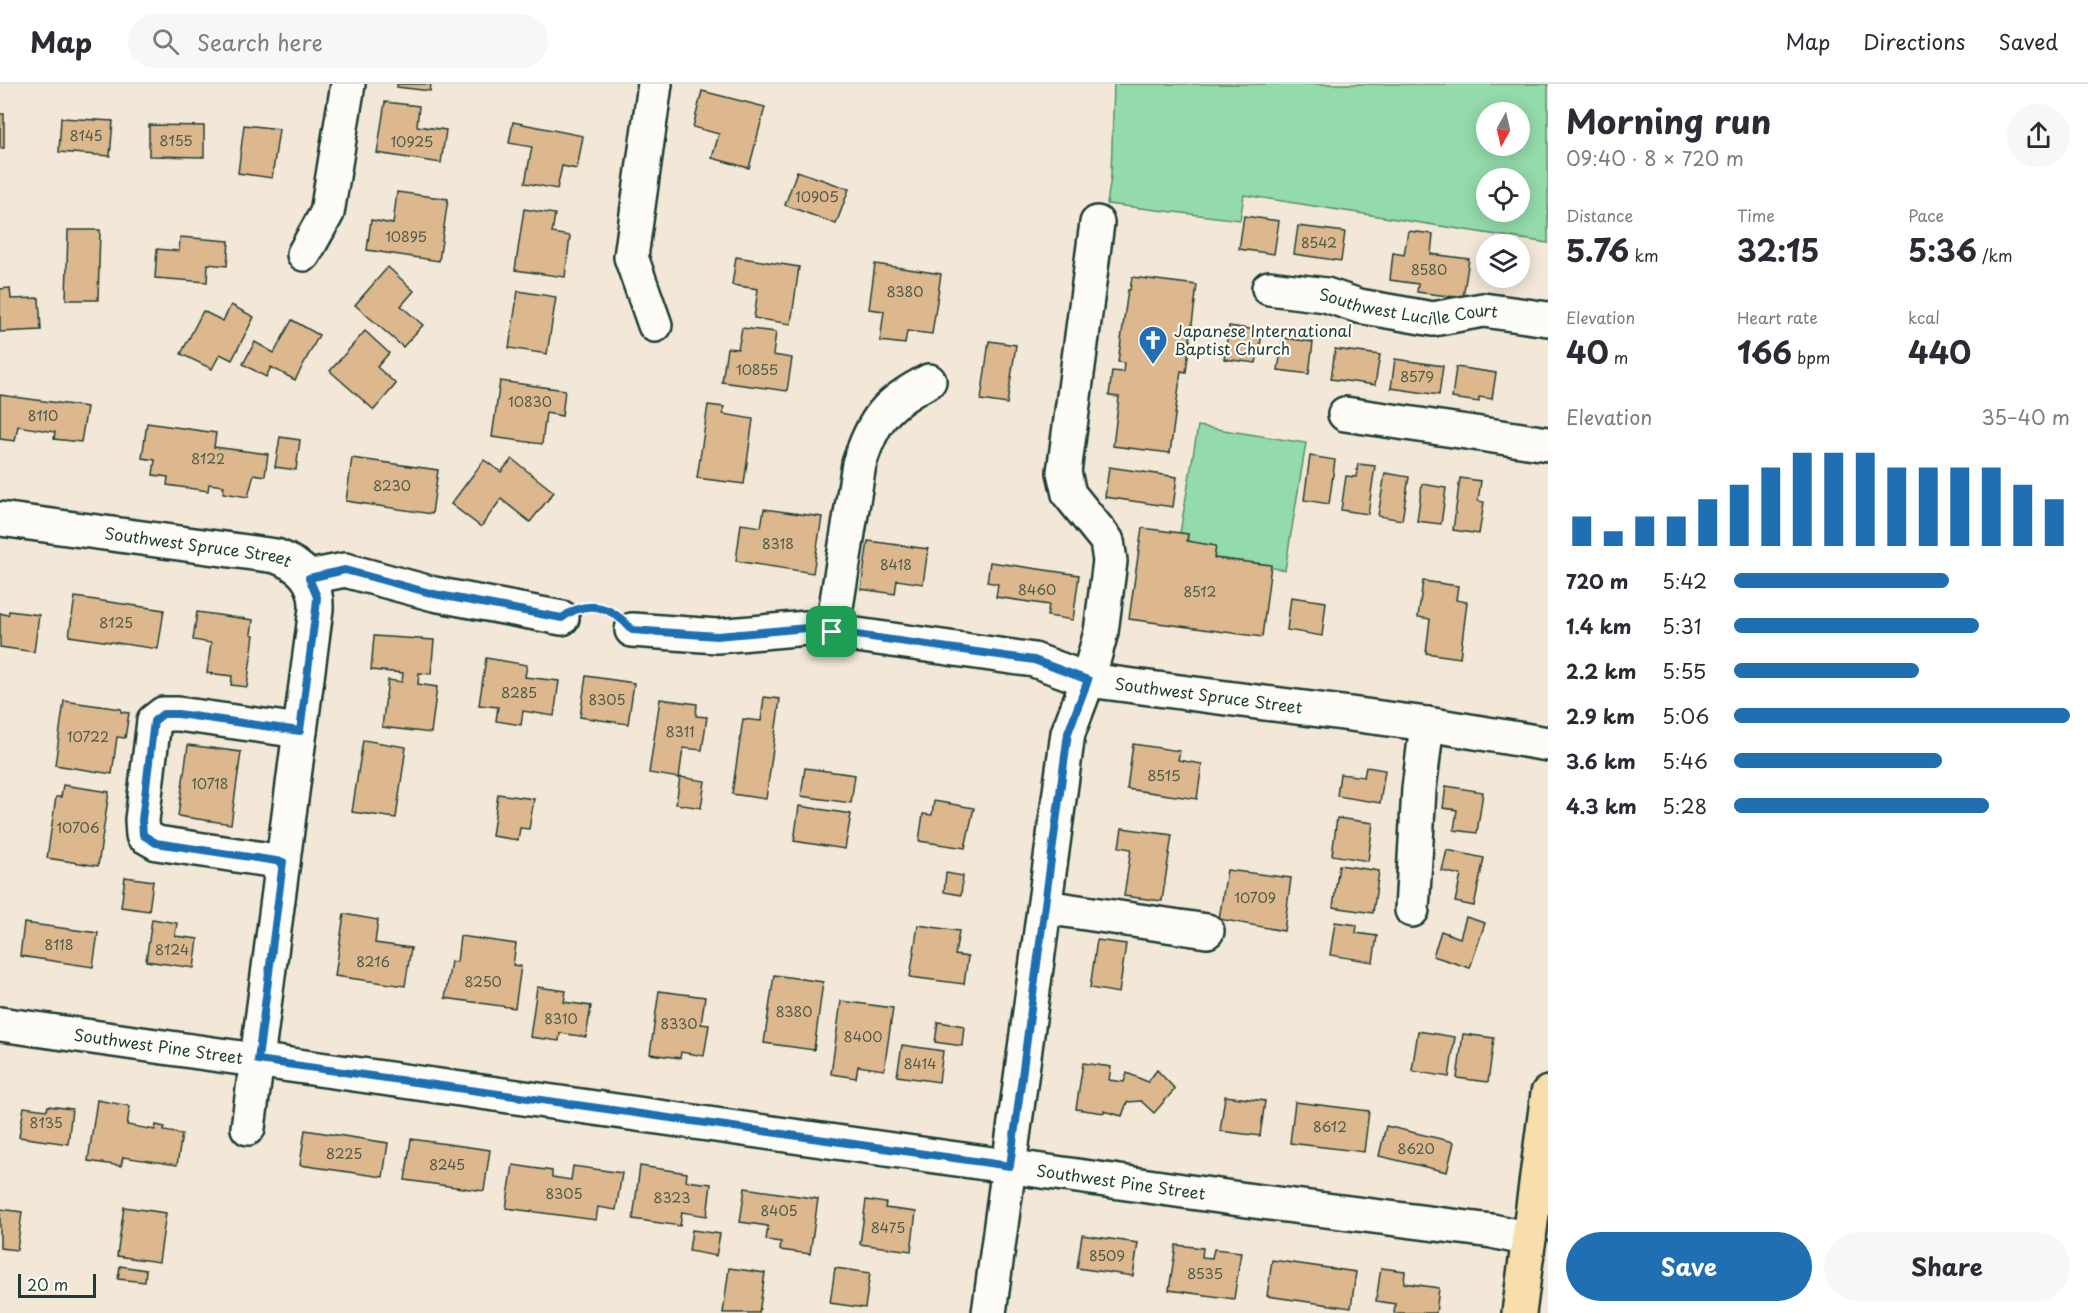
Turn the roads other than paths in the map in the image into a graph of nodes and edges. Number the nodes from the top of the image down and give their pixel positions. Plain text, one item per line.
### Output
1 (348, 84) edge
2 (655, 84) edge
3 (1097, 223) dead end
4 (304, 254) dead end
5 (1269, 288) dead end
6 (1548, 319) edge
7 (655, 325) dead end
8 (929, 381) dead end
9 (1345, 414) dead end
10 (1548, 444) edge
11 (0, 519) edge
12 (309, 578) junction
13 (562, 618) road end
14 (632, 630) road end
15 (832, 632) junction
16 (1088, 680) junction
17 (1427, 724) junction
18 (300, 731) junction
19 (1548, 744) edge
20 (283, 862) junction
21 (1045, 907) junction
22 (1412, 910) dead end
23 (1207, 931) dead end
24 (0, 1024) edge
25 (258, 1060) junction
26 (1548, 1094) edge
27 (248, 1128) dead end
28 (1010, 1166) junction
29 (1529, 1239) junction
30 (989, 1313) edge
31 (1519, 1313) edge

1 - 4 street
2 - 7 street
3 - 16 street
5 - 6 street, Southwest Lucille Court
8 - 15 street
9 - 10 street
11 - 12 street, Southwest Spruce Street
12 - 13 street, Southwest Spruce Street
12 - 18 street
14 - 15 street, Southwest Spruce Street
15 - 16 street, Southwest Spruce Street
16 - 17 street, Southwest Spruce Street
16 - 21 street
17 - 19 street, Southwest Spruce Street
17 - 22 street
18 - 20 street
18 - 20 street
20 - 25 street
21 - 23 street
21 - 28 street
24 - 25 street, Southwest Pine Street
25 - 27 street
25 - 28 street, Southwest Pine Street
26 - 29 main road
28 - 29 street, Southwest Pine Street
28 - 30 street
29 - 31 main road

